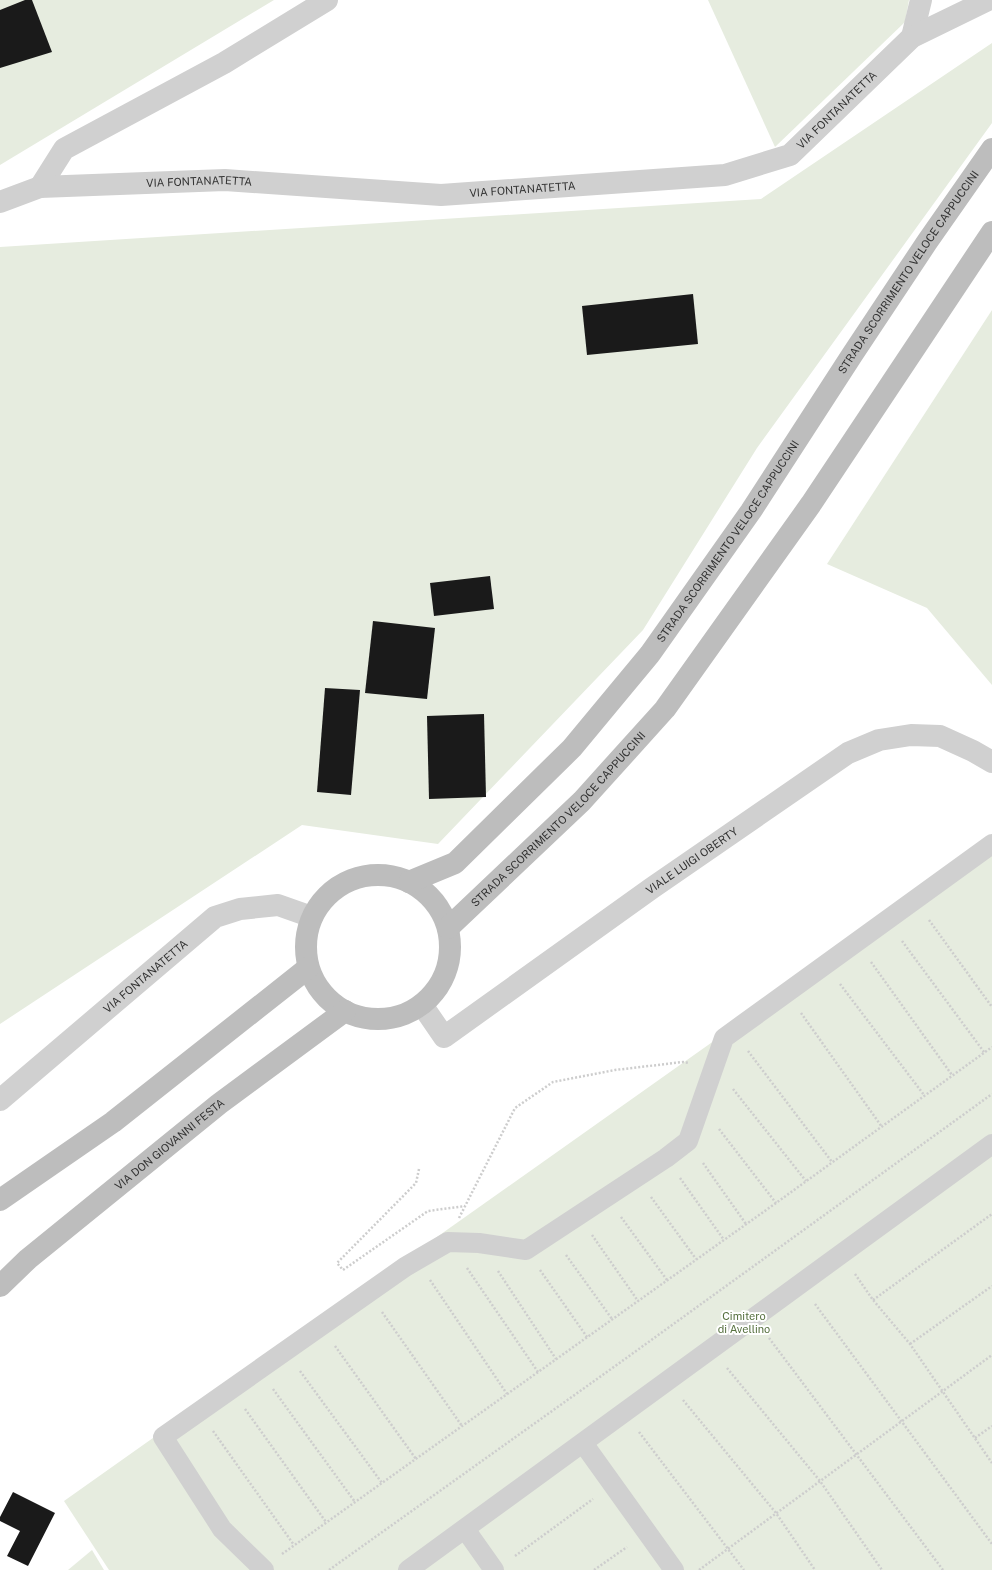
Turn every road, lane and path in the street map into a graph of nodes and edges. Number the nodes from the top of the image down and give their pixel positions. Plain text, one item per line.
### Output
1 (326, 0) edge
2 (921, 0) edge
3 (988, 0) edge
4 (912, 37) junction
5 (992, 149) edge
6 (40, 187) junction
7 (0, 202) edge
8 (992, 232) edge
9 (992, 762) edge
10 (992, 844) edge
11 (409, 882) junction
12 (914, 900) junction
13 (312, 917) junction
14 (886, 920) junction
15 (448, 928) junction
16 (857, 942) junction
17 (826, 964) junction
18 (308, 968) junction
19 (787, 993) junction
20 (422, 1005) junction
21 (992, 1008) edge
22 (344, 1011) junction
23 (734, 1031) junction
24 (992, 1047) edge
25 (984, 1052) junction
26 (684, 1062) dead end
27 (714, 1066) junction
28 (952, 1075) junction
29 (992, 1094) edge
30 (924, 1095) junction
31 (0, 1100) edge
32 (700, 1104) junction
33 (882, 1127) junction
34 (688, 1141) junction
35 (992, 1144) edge
36 (666, 1158) junction
37 (832, 1162) junction
38 (419, 1168) dead end
39 (637, 1177) junction
40 (806, 1181) junction
41 (606, 1197) junction
42 (0, 1200) edge
43 (776, 1203) junction
44 (465, 1206) junction
45 (992, 1214) edge
46 (578, 1215) junction
47 (746, 1224) junction
48 (551, 1233) junction
49 (724, 1240) junction
50 (448, 1242) junction
51 (479, 1243) junction
52 (526, 1250) junction
53 (841, 1254) junction
54 (696, 1259) junction
55 (416, 1260) junction
56 (667, 1280) junction
57 (800, 1284) junction
58 (0, 1286) edge
59 (992, 1286) edge
60 (368, 1292) junction
61 (873, 1300) junction
62 (638, 1301) junction
63 (754, 1318) junction
64 (612, 1319) junction
65 (321, 1326) junction
66 (587, 1337) junction
67 (910, 1344) junction
68 (711, 1349) junction
69 (286, 1351) junction
70 (992, 1355) edge
71 (556, 1359) junction
72 (259, 1370) junction
73 (538, 1372) junction
74 (668, 1381) junction
75 (231, 1389) junction
76 (942, 1392) junction
77 (507, 1394) junction
78 (199, 1412) junction
79 (624, 1412) junction
80 (901, 1421) junction
81 (462, 1426) junction
82 (992, 1426) edge
83 (975, 1438) junction
84 (583, 1443) junction
85 (857, 1454) junction
86 (416, 1459) junction
87 (992, 1463) edge
88 (820, 1481) junction
89 (382, 1483) junction
90 (613, 1485) junction
91 (355, 1502) junction
92 (776, 1513) junction
93 (326, 1522) junction
94 (465, 1529) junction
95 (647, 1533) junction
96 (992, 1544) edge
97 (294, 1545) junction
98 (728, 1548) junction
99 (515, 1557) dead end
100 (263, 1569) edge
101 (329, 1570) edge
102 (408, 1570) edge
103 (494, 1570) edge
104 (594, 1570) edge
105 (674, 1570) edge
106 (699, 1570) edge
107 (744, 1570) edge
108 (815, 1570) edge
109 (882, 1570) edge
110 (943, 1570) edge

1 - 6 street
2 - 4 street
3 - 4 street, VIA FONTANATETTA
4 - 6 street, VIA FONTANATETTA
5 - 11 main road, STRADA SCORRIMENTO VELOCE CAPPUCCINI
6 - 7 street, VIA FONTANATETTA
8 - 15 main road, STRADA SCORRIMENTO VELOCE CAPPUCCINI
9 - 20 street, VIALE LUIGI OBERTY
10 - 12 street
11 - 13 main road
11 - 15 main road
12 - 14 street
12 - 21 path
13 - 18 main road
13 - 31 street, VIA FONTANATETTA
14 - 16 street
14 - 25 path
15 - 20 main road
16 - 17 street
16 - 28 path
17 - 19 street
17 - 30 path
18 - 22 main road
18 - 42 main road
19 - 23 street
19 - 33 path
20 - 22 main road
22 - 58 main road, VIA DON GIOVANNI FESTA
23 - 27 street
23 - 37 path
24 - 25 path
25 - 28 path
26 - 44 path
27 - 32 street
27 - 40 path
28 - 30 path
29 - 101 path
30 - 33 path
32 - 34 street
32 - 43 path
33 - 37 path
34 - 36 street
34 - 47 path
35 - 53 street
36 - 39 street
36 - 49 path
37 - 40 path
38 - 44 path
39 - 41 street
39 - 54 path
40 - 43 path
41 - 46 street
41 - 56 path
43 - 47 path
44 - 50 path
45 - 61 path
46 - 48 street
46 - 62 path
47 - 49 path
48 - 52 street
48 - 64 path
49 - 54 path
50 - 51 street
50 - 55 street
50 - 73 path
51 - 52 street
51 - 71 path
52 - 66 path
53 - 57 street
53 - 61 path
54 - 56 path
55 - 60 street
55 - 77 path
56 - 62 path
57 - 63 street
57 - 80 path
59 - 67 path
60 - 65 street
60 - 81 path
61 - 67 path
62 - 64 path
63 - 68 street
63 - 85 path
64 - 66 path
65 - 69 street
65 - 86 path
66 - 71 path
67 - 76 path
68 - 74 street
68 - 88 path
69 - 72 street
69 - 89 path
70 - 76 path
71 - 73 path
72 - 75 street
72 - 91 path
73 - 77 path
74 - 79 street
74 - 92 path
75 - 78 street
75 - 93 path
76 - 80 path
76 - 83 path
77 - 81 path
78 - 97 path
78 - 100 street
79 - 84 street
79 - 98 path
80 - 85 path
80 - 96 path
81 - 86 path
82 - 83 path
83 - 87 path
84 - 90 street
84 - 94 street
85 - 88 path
85 - 110 path
86 - 89 path
88 - 92 path
88 - 109 path
89 - 91 path
90 - 95 street
90 - 99 path
91 - 93 path
92 - 98 path
92 - 108 path
93 - 97 path
94 - 102 street
94 - 103 street
95 - 104 path
95 - 105 street
97 - 100 path
98 - 106 path
98 - 107 path

